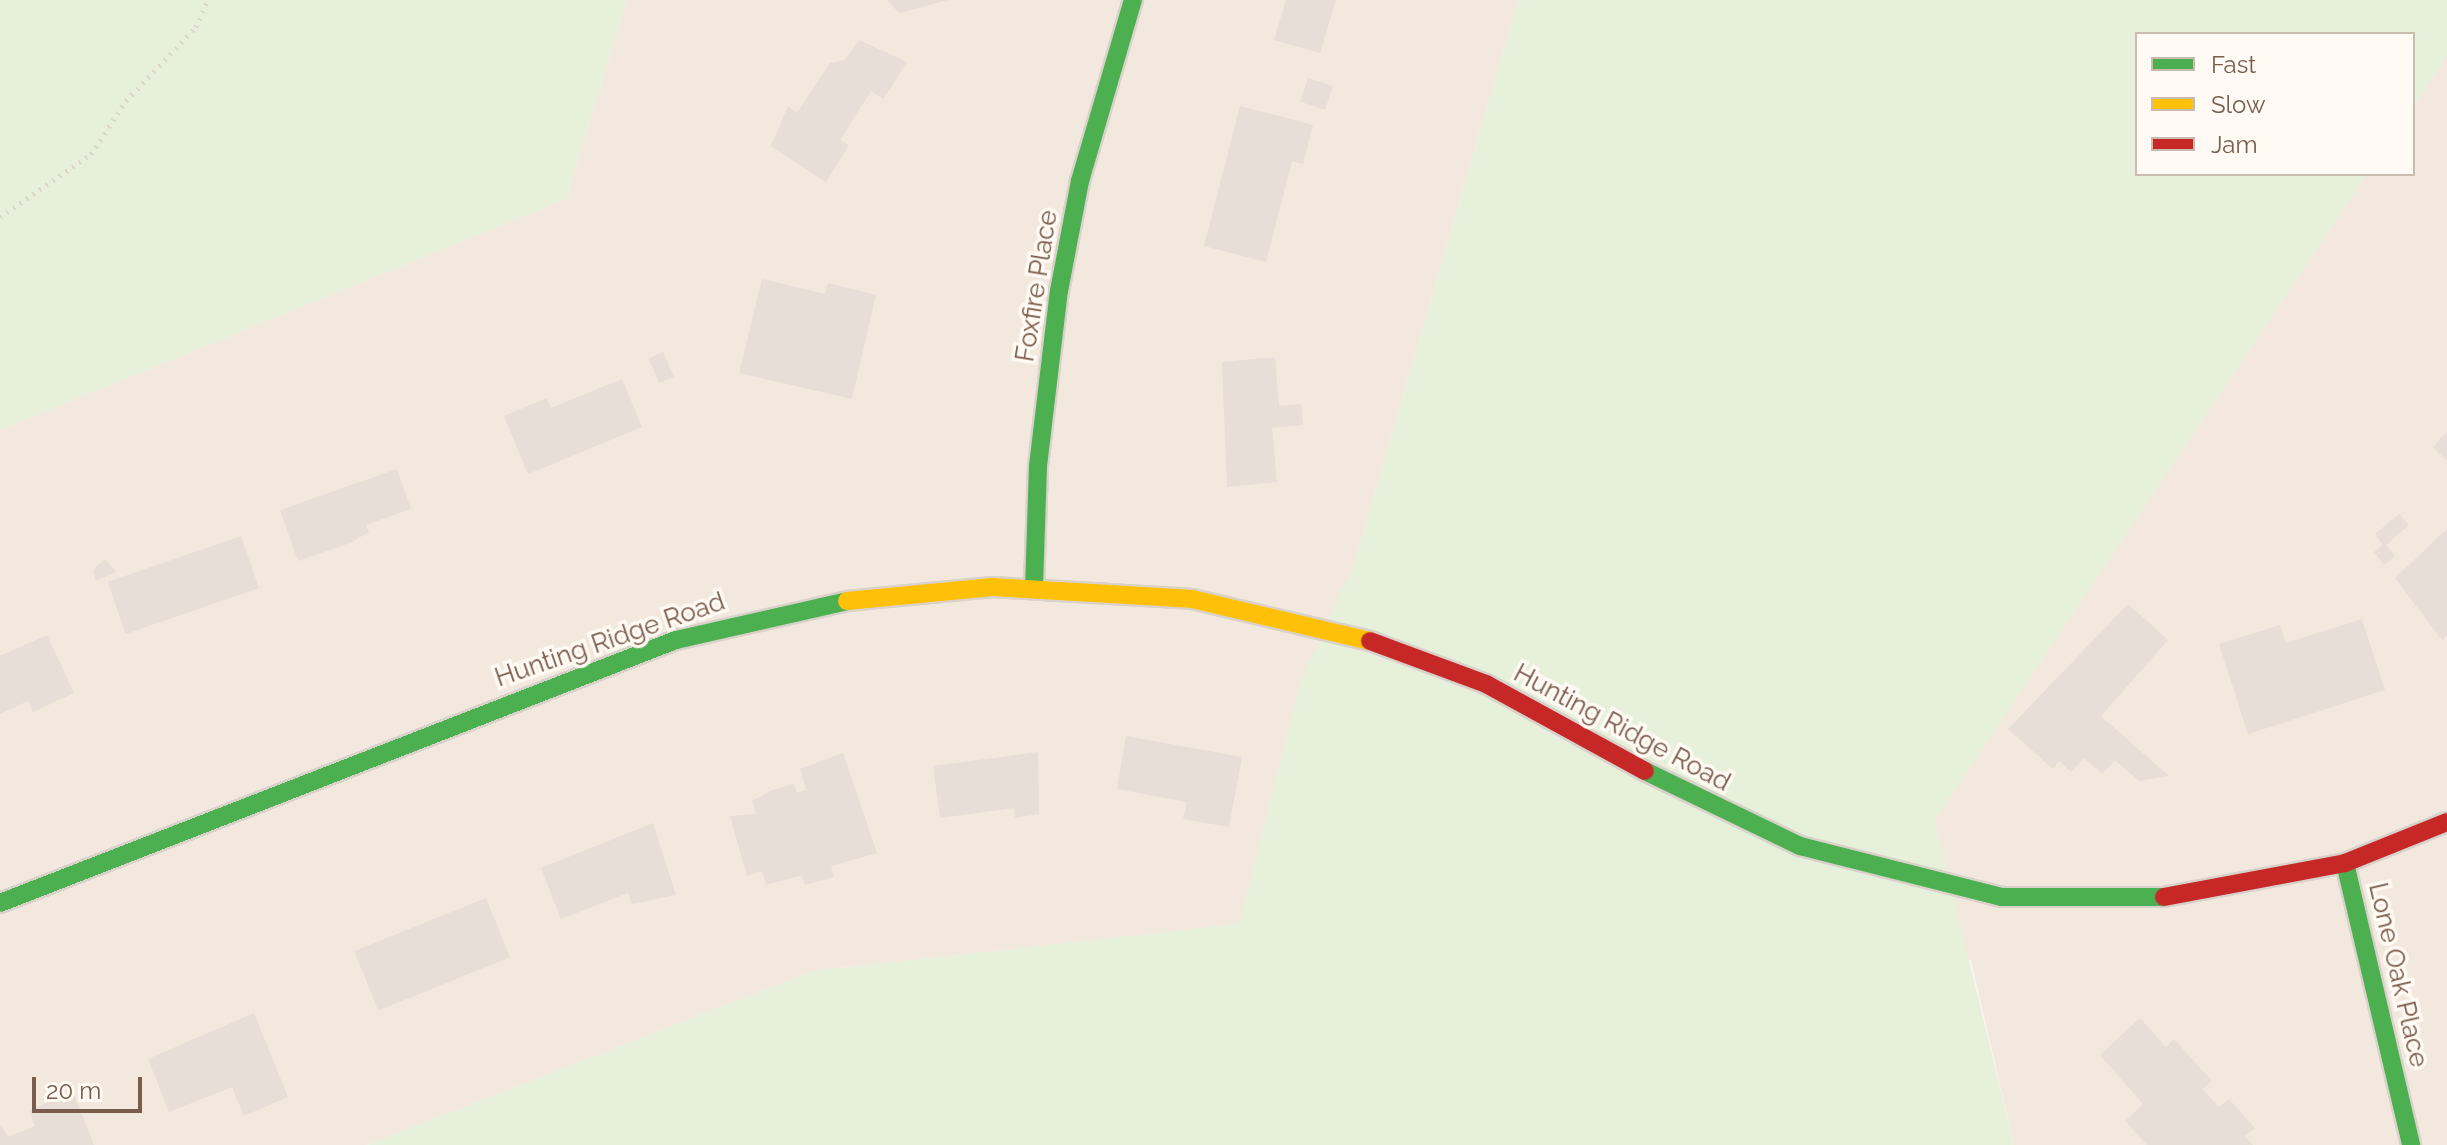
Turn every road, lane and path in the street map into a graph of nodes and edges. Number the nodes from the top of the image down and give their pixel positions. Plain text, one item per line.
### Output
1 (208, 0) edge
2 (1133, 0) edge
3 (0, 217) edge
4 (1034, 587) junction
5 (2447, 822) edge
6 (2345, 863) junction
7 (0, 903) edge
8 (2411, 1145) edge

1 - 3 path
2 - 4 street, Foxfire Place
4 - 6 street, Hunting Ridge Road
4 - 7 street, Hunting Ridge Road
5 - 6 street, Hunting Ridge Road
6 - 8 street, Lone Oak Place

